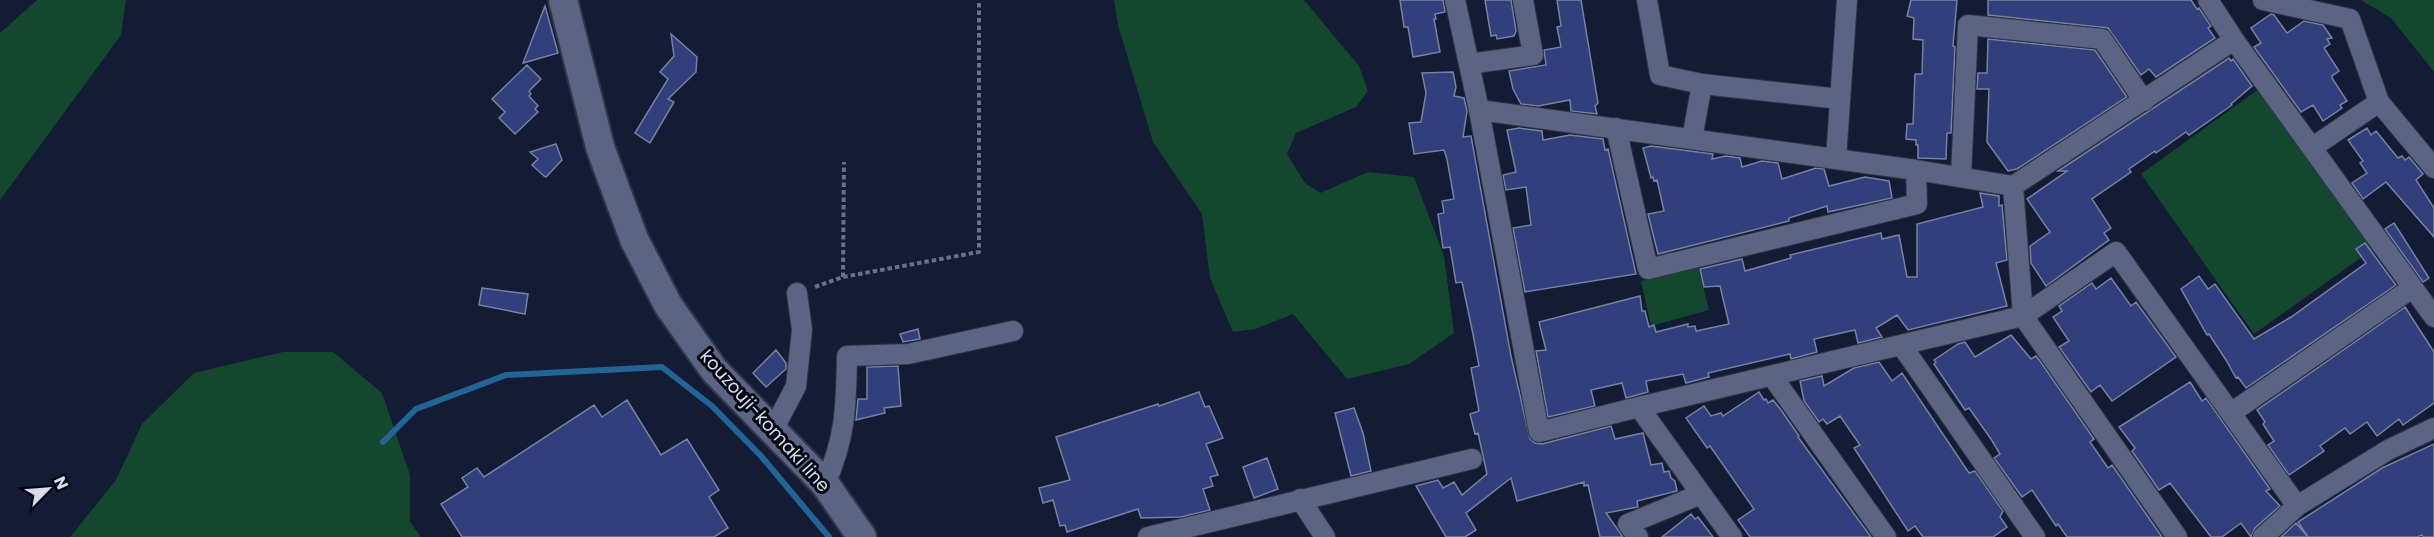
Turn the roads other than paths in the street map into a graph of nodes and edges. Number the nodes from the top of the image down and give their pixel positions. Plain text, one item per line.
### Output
1 (563, 0) edge
2 (1455, 0) edge
3 (1523, 0) edge
4 (1647, 0) edge
5 (1846, 0) edge
6 (2208, 0) edge
7 (2263, 0) edge
8 (2327, 6) edge
9 (2234, 40) junction
10 (1469, 64) junction
11 (1702, 84) junction
12 (1840, 99) junction
13 (2144, 101) junction
14 (2379, 102) junction
15 (1479, 110) junction
16 (1616, 128) junction
17 (1692, 139) junction
18 (2313, 147) junction
19 (1836, 159) junction
20 (2434, 168) edge
21 (1916, 170) junction
22 (1961, 176) junction
23 (2013, 186) junction
24 (2412, 288) junction
25 (797, 292) road end
26 (2023, 316) junction
27 (2434, 317) edge
28 (1013, 331) dead end
29 (1902, 346) junction
30 (1772, 376) junction
31 (1639, 406) junction
32 (2231, 413) junction
33 (2434, 428) edge
34 (773, 430) junction
35 (1472, 459) dead end
36 (825, 484) junction
37 (1701, 494) junction
38 (1300, 499) junction
39 (2297, 506) junction
40 (1159, 536) edge
41 (862, 537) edge
42 (1325, 537) edge
43 (1638, 537) edge
44 (1732, 537) edge
45 (1887, 537) edge
46 (2035, 537) edge
47 (2177, 537) edge
48 (2263, 537) edge

1 - 34 main road, kouzouji-komaki line
2 - 10 street
3 - 10 street
4 - 11 street
5 - 12 street
6 - 9 street
7 - 8 street
8 - 14 street
9 - 13 street
9 - 18 street
10 - 15 street
11 - 12 street
11 - 17 street
12 - 19 street
13 - 22 street
13 - 23 street
14 - 18 street
14 - 20 street
15 - 16 street
15 - 31 street
16 - 17 street
16 - 21 street
17 - 19 street
18 - 24 street
19 - 21 street
21 - 22 street
22 - 23 street
23 - 26 street
24 - 27 street
24 - 32 street
25 - 34 street
26 - 29 street
26 - 32 street
26 - 47 street
28 - 36 street
29 - 30 street
29 - 46 street
30 - 31 street
30 - 45 street
31 - 37 street
32 - 39 street
33 - 39 street
34 - 36 main road, kouzouji-komaki line
35 - 38 street
36 - 41 main road, kouzouji-komaki line
37 - 43 street
37 - 44 street
38 - 40 street
38 - 42 street
39 - 48 street

